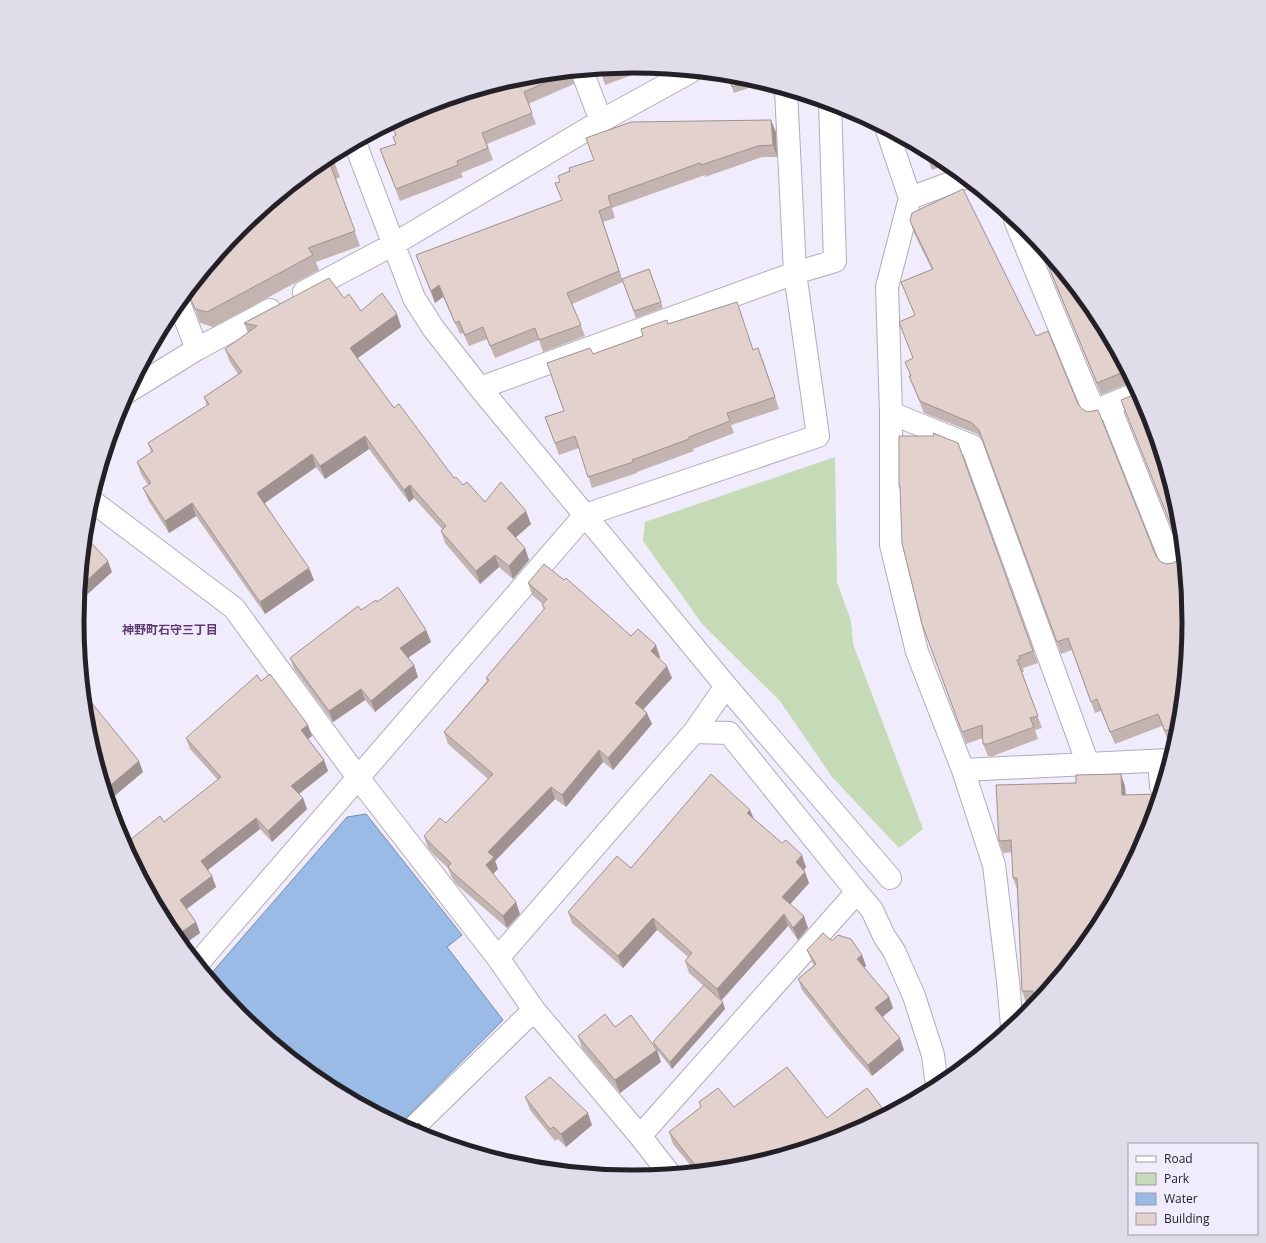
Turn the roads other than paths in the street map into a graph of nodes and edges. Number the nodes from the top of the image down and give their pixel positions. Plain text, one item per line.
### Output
1 (584, 75) edge
2 (683, 76) edge
3 (786, 95) edge
4 (830, 110) edge
5 (601, 121) junction
6 (889, 137) edge
7 (357, 147) edge
8 (959, 180) edge
9 (910, 198) junction
10 (1021, 234) edge
11 (394, 244) junction
12 (795, 273) junction
13 (182, 311) edge
14 (197, 349) junction
15 (138, 385) edge
16 (480, 388) junction
17 (1132, 395) edge
18 (1109, 405) junction
19 (891, 413) junction
20 (97, 505) edge
21 (585, 515) junction
22 (1178, 560) edge
23 (726, 686) junction
24 (694, 732) junction
25 (1164, 760) edge
26 (1088, 764) junction
27 (963, 770) junction
28 (359, 779) junction
29 (890, 878) dead end
30 (857, 892) junction
31 (498, 958) junction
32 (201, 959) edge
33 (534, 1010) junction
34 (1011, 1018) edge
35 (936, 1079) edge
36 (416, 1125) edge
37 (640, 1136) junction
38 (667, 1169) edge

1 - 5 street
2 - 5 street
3 - 12 street
4 - 12 street
5 - 11 street
6 - 9 street
7 - 11 street
8 - 9 street
9 - 19 street
10 - 18 street
11 - 14 street
11 - 16 street
12 - 16 street
12 - 21 street
13 - 14 street
14 - 15 street
16 - 21 street
17 - 18 street
18 - 22 street
19 - 26 street
19 - 27 street
20 - 28 street
21 - 23 street
21 - 28 street
23 - 24 street
23 - 29 street
24 - 30 street
24 - 31 street
25 - 26 street
26 - 27 street
27 - 34 street
28 - 31 street
28 - 32 street
30 - 35 street
30 - 37 street
31 - 33 street
33 - 36 street
33 - 37 street
37 - 38 street

